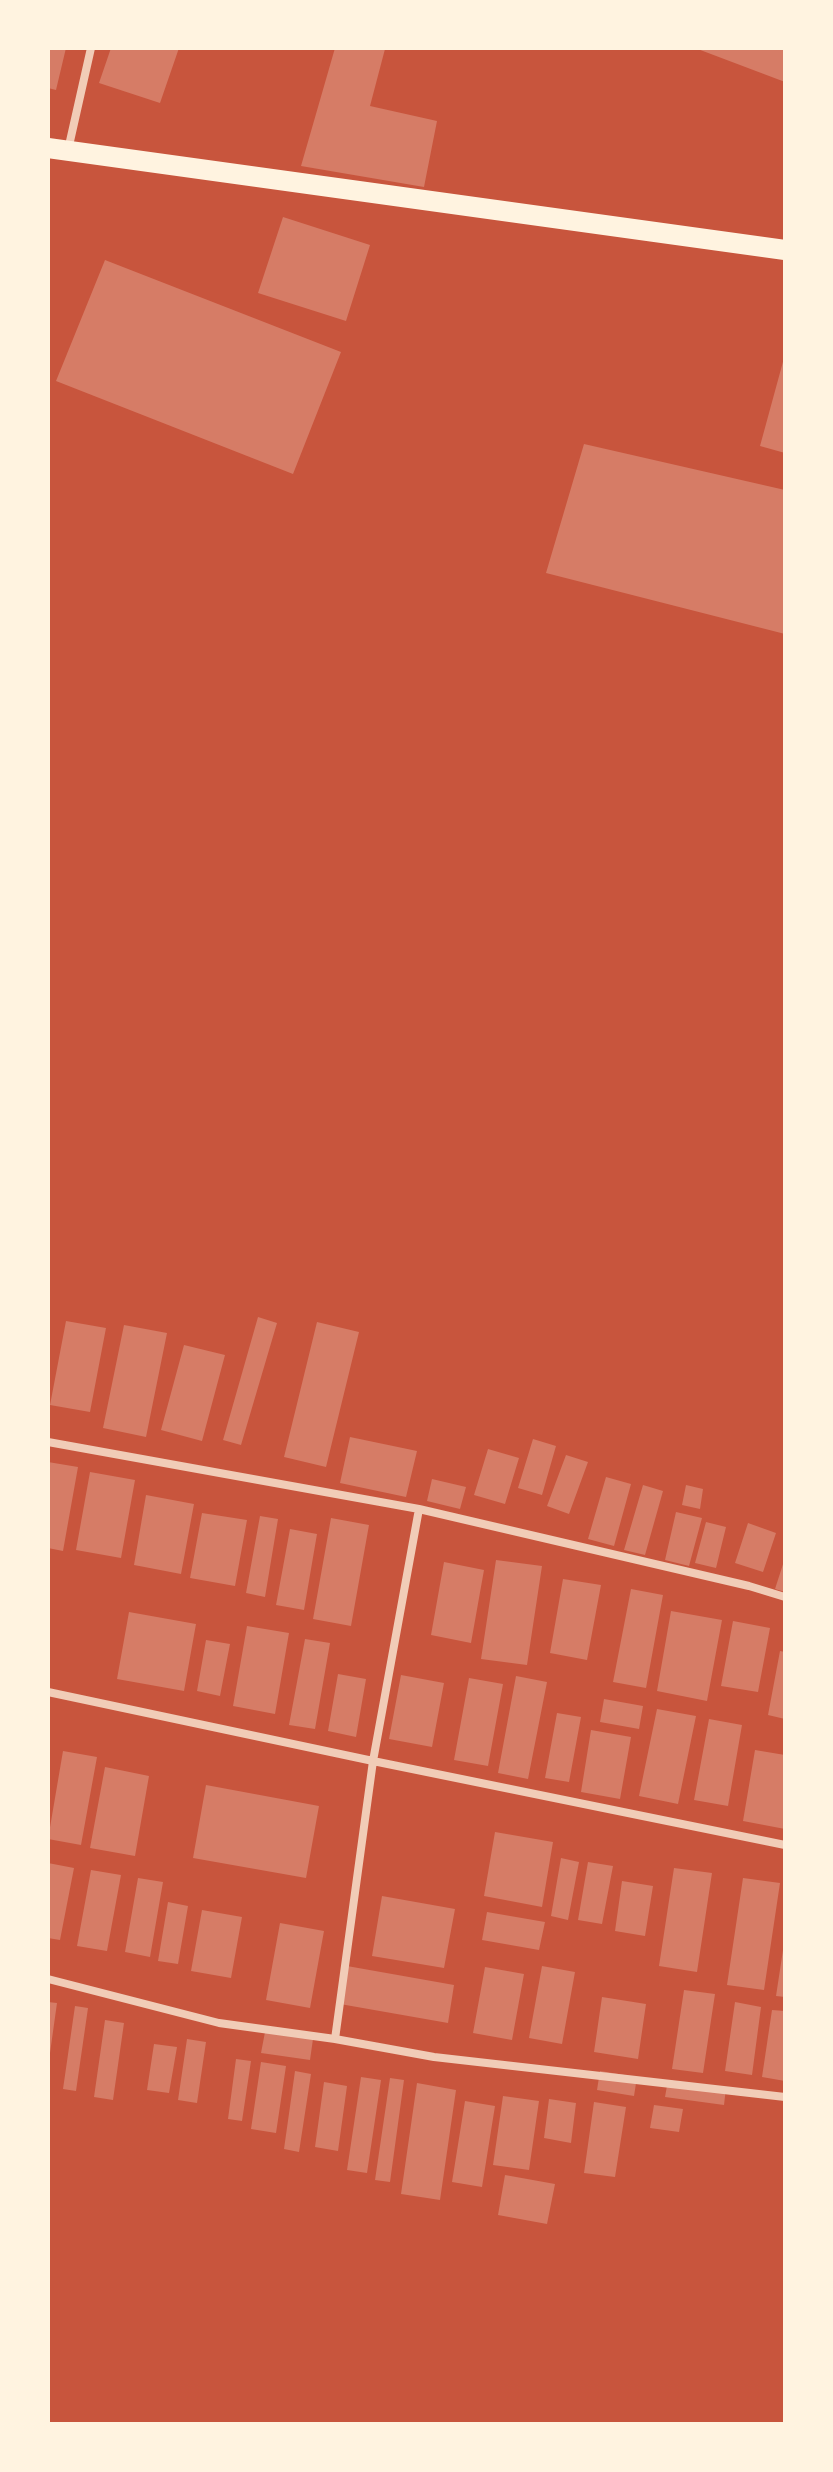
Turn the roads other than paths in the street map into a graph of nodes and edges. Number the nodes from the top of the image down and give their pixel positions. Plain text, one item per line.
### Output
1 (91, 48) edge
2 (58, 149) edge
3 (785, 250) edge
4 (48, 1442) edge
5 (419, 1509) junction
6 (785, 1597) edge
7 (48, 1692) edge
8 (373, 1761) junction
9 (785, 1845) edge
10 (48, 1979) edge
11 (335, 2039) junction
12 (785, 2097) edge

1 - 2 street
2 - 3 main road
4 - 5 street
5 - 6 street
5 - 8 street
7 - 8 street
8 - 9 street
8 - 11 street
10 - 11 street
11 - 12 street

